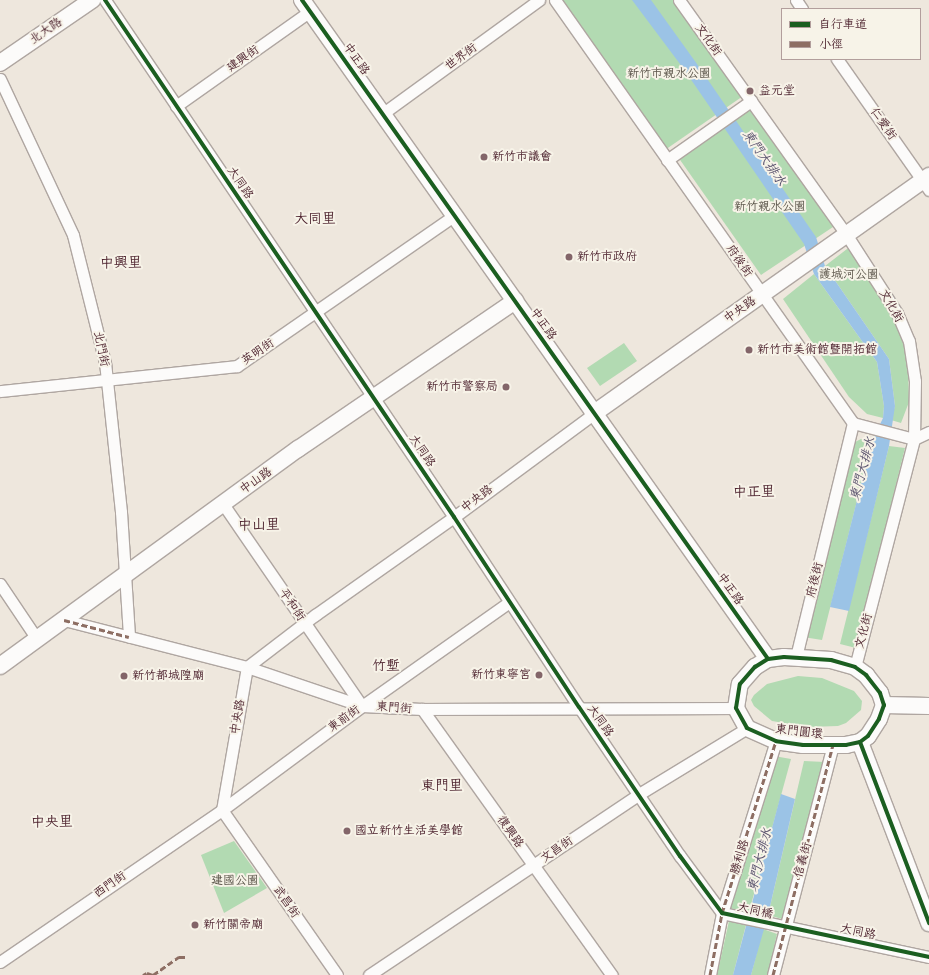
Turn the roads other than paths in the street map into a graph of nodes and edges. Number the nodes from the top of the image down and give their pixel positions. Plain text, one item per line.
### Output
1 (92, 0) edge
2 (104, 0) edge
3 (539, 0) edge
4 (555, 0) edge
5 (679, 0) edge
6 (306, 6) edge
7 (838, 60) edge
8 (0, 63) edge
9 (0, 79) edge
10 (751, 101) junction
11 (176, 106) junction
12 (382, 114) junction
13 (667, 160) junction
14 (927, 182) edge
15 (454, 216) junction
16 (846, 234) junction
17 (762, 294) junction
18 (515, 301) junction
19 (316, 312) junction
20 (107, 381) junction
21 (0, 391) edge
22 (374, 399) junction
23 (594, 414) junction
24 (854, 424) junction
25 (929, 432) edge
26 (914, 439) junction
27 (223, 504) junction
28 (454, 517) junction
29 (126, 575) junction
30 (0, 584) edge
31 (508, 603) junction
32 (64, 620) junction
33 (304, 623) junction
34 (130, 637) junction
35 (36, 639) junction
36 (796, 657) junction
37 (768, 659) junction
38 (0, 666) edge
39 (247, 667) junction
40 (854, 667) junction
41 (884, 705) junction
42 (362, 706) junction
43 (929, 706) edge
44 (579, 707) junction
45 (736, 708) junction
46 (422, 710) junction
47 (746, 728) junction
48 (776, 741) junction
49 (860, 742) junction
50 (833, 746) junction
51 (639, 794) junction
52 (222, 810) junction
53 (534, 866) junction
54 (722, 914) junction
55 (929, 923) edge
56 (784, 927) junction
57 (929, 957) edge
58 (0, 962) edge
59 (337, 975) edge
60 (369, 975) edge
61 (612, 975) edge
62 (710, 975) edge
63 (773, 975) edge

1 - 8 street, 北大路
2 - 11 street, 大同路
3 - 12 street, 世界街
4 - 13 street, 府後街
5 - 10 street, 文化街
6 - 11 street, 建興街
6 - 12 street, 中正路
7 - 14 street, 仁愛街
9 - 20 street, 北門街
10 - 13 street
10 - 16 street, 文化街
11 - 19 street, 大同路
12 - 15 street, 中正路
13 - 17 street, 府後街
14 - 16 street
15 - 18 street, 中正路
15 - 19 street, 英明街
16 - 17 street, 中央路
16 - 26 street, 文化街
17 - 23 street, 中央路
17 - 24 street, 府後街
18 - 22 street, 中山路
18 - 23 street, 中正路
19 - 20 street, 英明街
19 - 22 street, 大同路
20 - 21 street, 英明街
20 - 29 street, 北門街
22 - 27 street, 中山路
22 - 28 street, 大同路
23 - 28 street, 中央路
23 - 37 street, 中正路
24 - 26 street
24 - 36 street, 府後街
25 - 26 street
26 - 40 street, 文化街
27 - 29 street, 中山路
27 - 33 street, 平和街
28 - 31 street, 大同路
28 - 33 street, 中央路
29 - 32 street, 中山路
29 - 34 street, 北門街
30 - 35 street
31 - 42 street, 東前街
31 - 44 street, 大同路
32 - 34 street, 東門街
32 - 35 street, 中山路
33 - 39 street, 中央路
33 - 42 street, 平和街
34 - 39 street, 東門街
35 - 38 street, 中山路
36 - 37 street
36 - 40 street
37 - 45 street
39 - 42 street, 東門街
39 - 52 street, 中央路
40 - 41 street
41 - 43 street
41 - 49 street
42 - 46 street, 東門街
42 - 52 street, 東前街
44 - 45 street, 東門街
44 - 46 street, 東門街
44 - 51 street, 大同路
45 - 47 street
46 - 53 street, 復興路
47 - 48 street, 東門圓環
47 - 51 street, 文昌街
48 - 50 street, 東門圓環
48 - 54 street, 勝利路
49 - 50 street, 東門圓環
49 - 55 street
50 - 56 street, 信義街
51 - 53 street, 文昌街
51 - 54 street, 大同路
52 - 58 street, 西門街
52 - 59 street, 武昌街
53 - 60 street, 文昌街
53 - 61 street, 復興路
54 - 56 street, 大同橋
54 - 62 street, 勝利路
56 - 57 street, 大同路
56 - 63 street, 信義街

